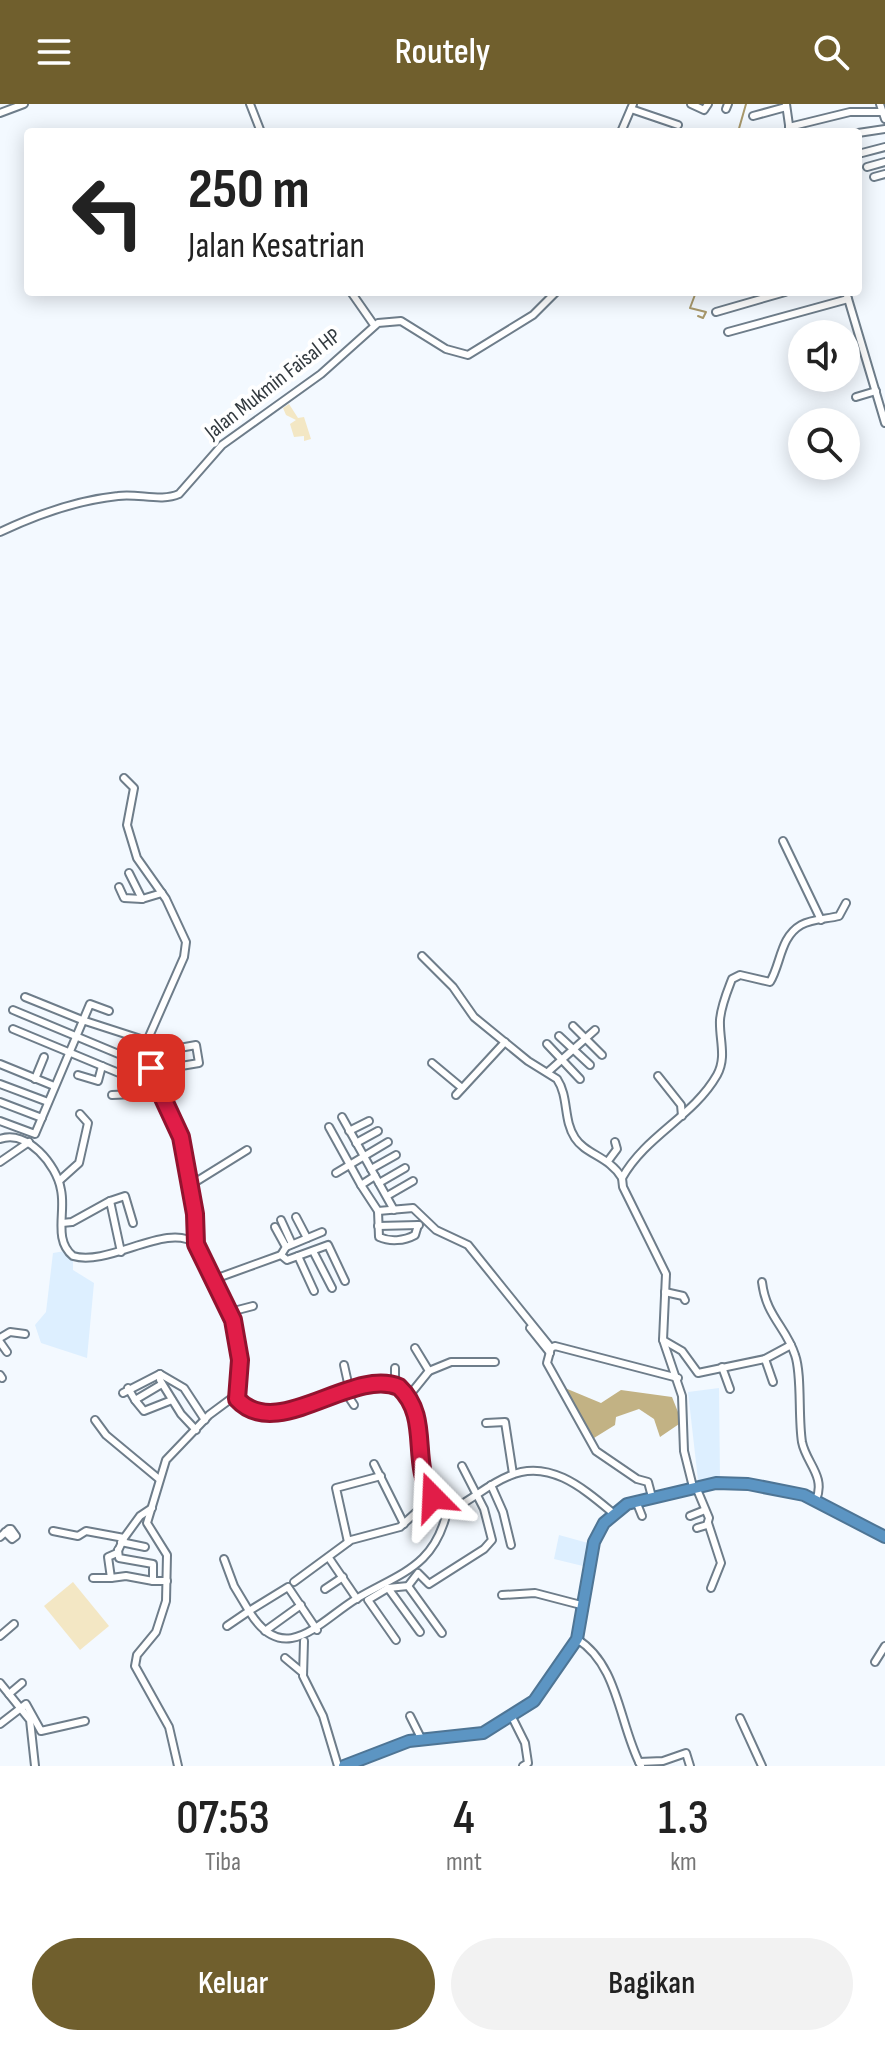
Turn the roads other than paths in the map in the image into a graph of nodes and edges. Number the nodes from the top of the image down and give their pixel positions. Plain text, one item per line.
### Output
1 (24, 104) edge
2 (250, 104) edge
3 (691, 104) edge
4 (708, 104) edge
5 (842, 104) edge
6 (786, 106) edge
7 (632, 107) edge
8 (882, 109) edge
9 (0, 113) edge
10 (842, 113) junction
11 (753, 116) dead end
12 (678, 125) dead end
13 (259, 128) edge
14 (623, 128) edge
15 (789, 128) edge
16 (795, 128) edge
17 (885, 129) edge
18 (862, 132) edge
19 (885, 147) edge
20 (862, 153) dead end
21 (885, 162) edge
22 (867, 167) dead end
23 (885, 174) edge
24 (874, 177) dead end
25 (354, 296) edge
26 (552, 296) edge
27 (771, 296) edge
28 (844, 296) edge
29 (847, 296) edge
30 (716, 312) dead end
31 (374, 325) junction
32 (728, 332) dead end
33 (876, 391) junction
34 (856, 397) dead end
35 (885, 423) edge
36 (0, 532) edge
37 (124, 778) dead end
38 (783, 841) dead end
39 (129, 873) dead end
40 (119, 887) dead end
41 (162, 893) junction
42 (115, 898) dead end
43 (124, 898) junction
44 (142, 899) junction
45 (846, 903) dead end
46 (821, 920) junction
47 (422, 956) dead end
48 (25, 997) dead end
49 (13, 1010) dead end
50 (109, 1011) dead end
51 (82, 1020) junction
52 (573, 1026) dead end
53 (13, 1029) dead end
54 (595, 1030) dead end
55 (559, 1036) dead end
56 (74, 1037) junction
57 (584, 1038) junction
58 (147, 1041) junction
59 (505, 1042) junction
60 (547, 1044) dead end
61 (573, 1048) junction
62 (68, 1051) junction
63 (152, 1053) junction
64 (602, 1055) dead end
65 (44, 1057) dead end
66 (562, 1059) junction
67 (432, 1063) dead end
68 (0, 1064) edge
69 (590, 1065) dead end
70 (102, 1066) junction
71 (157, 1070) junction
72 (549, 1071) junction
73 (78, 1075) dead end
74 (658, 1076) dead end
75 (35, 1079) junction
76 (580, 1079) dead end
77 (0, 1084) edge
78 (54, 1086) junction
79 (462, 1088) junction
80 (161, 1090) junction
81 (112, 1095) dead end
82 (456, 1095) dead end
83 (0, 1102) edge
84 (48, 1102) junction
85 (80, 1114) dead end
86 (682, 1116) junction
87 (342, 1117) dead end
88 (42, 1118) junction
89 (0, 1121) edge
90 (369, 1121) dead end
91 (329, 1127) dead end
92 (349, 1131) junction
93 (378, 1131) dead end
94 (0, 1139) edge
95 (29, 1142) junction
96 (388, 1142) dead end
97 (615, 1142) dead end
98 (356, 1143) junction
99 (247, 1150) dead end
100 (396, 1155) dead end
101 (364, 1157) junction
102 (608, 1161) junction
103 (0, 1162) edge
104 (351, 1165) junction
105 (405, 1168) dead end
106 (336, 1173) dead end
107 (375, 1176) junction
108 (622, 1178) junction
109 (59, 1181) junction
110 (413, 1181) dead end
111 (361, 1185) junction
112 (189, 1186) junction
113 (387, 1196) junction
114 (110, 1201) junction
115 (394, 1210) junction
116 (378, 1211) junction
117 (296, 1217) dead end
118 (281, 1220) dead end
119 (62, 1223) junction
120 (133, 1223) dead end
121 (418, 1225) junction
122 (428, 1225) junction
123 (378, 1226) junction
124 (275, 1227) dead end
125 (322, 1232) dead end
126 (307, 1238) junction
127 (196, 1244) junction
128 (289, 1245) junction
129 (313, 1251) junction
130 (121, 1252) junction
131 (281, 1255) junction
132 (298, 1256) junction
133 (212, 1280) junction
134 (345, 1281) dead end
135 (762, 1282) dead end
136 (332, 1288) dead end
137 (314, 1291) dead end
138 (665, 1292) junction
139 (685, 1300) dead end
140 (253, 1306) dead end
141 (230, 1312) junction
142 (25, 1334) dead end
143 (0, 1340) edge
144 (663, 1340) junction
145 (791, 1345) junction
146 (415, 1348) dead end
147 (550, 1350) junction
148 (7, 1352) dead end
149 (765, 1359) junction
150 (495, 1362) dead end
151 (344, 1365) dead end
152 (722, 1367) junction
153 (395, 1368) dead end
154 (429, 1371) junction
155 (160, 1374) junction
156 (678, 1378) junction
157 (773, 1382) dead end
158 (162, 1384) junction
159 (395, 1385) junction
160 (730, 1389) dead end
161 (348, 1392) junction
162 (236, 1395) junction
163 (408, 1397) junction
164 (135, 1400) junction
165 (172, 1400) junction
166 (354, 1405) dead end
167 (95, 1420) dead end
168 (205, 1420) junction
169 (486, 1423) dead end
170 (196, 1430) junction
171 (374, 1464) dead end
172 (462, 1466) dead end
173 (513, 1474) junction
174 (381, 1476) junction
175 (159, 1479) junction
176 (491, 1485) junction
177 (694, 1487) junction
178 (477, 1494) junction
179 (433, 1497) junction
180 (652, 1497) junction
181 (816, 1500) junction
182 (636, 1501) junction
183 (152, 1508) junction
184 (448, 1508) junction
185 (705, 1510) junction
186 (613, 1513) junction
187 (642, 1516) dead end
188 (690, 1516) dead end
189 (854, 1522) junction
190 (708, 1523) junction
191 (404, 1524) junction
192 (697, 1528) dead end
193 (53, 1531) dead end
194 (883, 1532) edge
195 (122, 1540) junction
196 (348, 1542) junction
197 (511, 1545) dead end
198 (145, 1547) dead end
199 (885, 1547) edge
200 (118, 1550) junction
201 (329, 1558) junction
202 (224, 1559) dead end
203 (343, 1577) junction
204 (93, 1578) dead end
205 (111, 1578) junction
206 (153, 1581) junction
207 (167, 1581) junction
208 (294, 1582) dead end
209 (408, 1586) junction
210 (388, 1588) junction
211 (711, 1588) dead end
212 (325, 1589) dead end
213 (502, 1595) dead end
214 (357, 1599) junction
215 (301, 1605) junction
216 (581, 1605) junction
217 (249, 1611) junction
218 (14, 1624) dead end
219 (227, 1626) dead end
220 (317, 1630) junction
221 (265, 1631) junction
222 (420, 1632) dead end
223 (442, 1633) dead end
224 (0, 1636) edge
225 (577, 1639) junction
226 (396, 1640) dead end
227 (304, 1641) dead end
228 (885, 1646) edge
229 (285, 1658) dead end
230 (875, 1662) dead end
231 (303, 1673) junction
232 (0, 1683) edge
233 (22, 1683) dead end
234 (9, 1694) junction
235 (20, 1707) junction
236 (410, 1716) dead end
237 (512, 1717) junction
238 (740, 1718) dead end
239 (85, 1721) dead end
240 (0, 1724) edge
241 (421, 1738) junction
242 (361, 1763) edge
243 (640, 1764) edge
244 (35, 1766) edge
245 (178, 1766) edge
246 (341, 1766) edge
247 (523, 1766) edge
248 (690, 1766) edge
249 (762, 1766) edge

1 - 9 street
2 - 13 street
3 - 4 street
5 - 10 street
6 - 11 street
6 - 15 street
7 - 12 street
7 - 14 street
8 - 10 street
10 - 16 street
17 - 18 street
19 - 20 street
21 - 22 street
23 - 24 street
25 - 31 street
26 - 31 street
27 - 30 street
28 - 32 street
29 - 33 street
31 - 36 street, Jalan Mukmin Faisal HP
33 - 34 street
33 - 35 street
37 - 41 street
38 - 46 street
39 - 44 street
40 - 43 street
41 - 44 street
41 - 58 street
42 - 43 street
43 - 44 street
45 - 46 street
46 - 86 street
47 - 59 street
48 - 51 street
49 - 56 street
50 - 51 street
51 - 56 street
51 - 58 street
52 - 57 street
53 - 62 street
54 - 57 street
55 - 61 street
56 - 62 street
56 - 71 street
57 - 61 street
57 - 64 street
58 - 63 street
59 - 72 street
59 - 79 street
60 - 66 street
61 - 66 street
61 - 69 street
62 - 70 street
62 - 78 street
63 - 71 street
63 - 71 street
65 - 75 street
66 - 72 street
66 - 76 street
67 - 79 street
68 - 75 street
70 - 73 street
70 - 80 street
71 - 80 street
72 - 102 street
74 - 86 street
75 - 78 street
77 - 84 street
78 - 84 street
79 - 82 street
80 - 81 street
80 - 112 street
83 - 88 street
84 - 88 street
85 - 109 street
86 - 108 street
87 - 92 street
88 - 89 street
90 - 92 street
91 - 104 street
92 - 98 street
93 - 98 street
94 - 95 street
95 - 103 street
95 - 109 street
96 - 101 street
97 - 102 street
98 - 101 street
99 - 112 street
100 - 107 street
101 - 104 street
101 - 107 street
102 - 108 street
104 - 106 street
104 - 111 street
105 - 107 street
107 - 111 street
107 - 113 street
108 - 138 street
109 - 119 street
110 - 113 street
111 - 116 street
112 - 127 street
113 - 115 street
114 - 119 street
114 - 120 street
114 - 130 street
115 - 116 street
115 - 122 street
116 - 123 street
117 - 126 street
118 - 128 street
119 - 130 street
121 - 122 street
121 - 123 street
121 - 123 street
122 - 147 street
124 - 128 street
125 - 126 street
126 - 128 street
127 - 130 street
127 - 133 street
128 - 131 street
129 - 132 street
129 - 134 street
129 - 136 street
131 - 132 street
131 - 133 street
132 - 137 street
133 - 141 street
135 - 145 street
138 - 139 street
138 - 144 street
140 - 141 street
141 - 162 street
142 - 143 street
143 - 148 street
144 - 152 street
144 - 156 street
145 - 149 street
145 - 181 street
146 - 154 street
147 - 156 street
147 - 180 street
149 - 152 street
149 - 157 street
150 - 154 street
151 - 161 street
152 - 160 street
153 - 159 street
154 - 163 street
155 - 158 street
155 - 164 street
155 - 168 street
156 - 177 street
158 - 164 street
158 - 165 street
159 - 161 street
159 - 163 street
161 - 162 street
161 - 166 street
162 - 168 street
163 - 179 street
164 - 165 street
165 - 170 street
167 - 175 street
168 - 170 street
169 - 173 street
170 - 175 street
171 - 174 street
172 - 178 street
173 - 176 street
173 - 186 street
174 - 191 street
174 - 196 street
175 - 183 street
176 - 178 street
176 - 197 street
177 - 180 highway
177 - 181 highway
177 - 185 street
178 - 184 street
178 - 209 street
179 - 184 street
179 - 191 street
180 - 182 highway
181 - 189 highway
182 - 186 highway
182 - 187 street
183 - 195 street
183 - 207 street
184 - 214 street
185 - 188 street
185 - 190 street
186 - 216 highway
189 - 194 highway
189 - 199 highway
190 - 192 street
190 - 211 street
191 - 196 street
193 - 195 street
195 - 198 street
195 - 200 street
196 - 201 street
200 - 205 street
200 - 206 street
201 - 203 street
201 - 208 street
202 - 217 street
203 - 212 street
203 - 214 street
204 - 205 street
205 - 206 street
206 - 207 street
207 - 245 street
209 - 210 street
209 - 223 street
210 - 222 street
210 - 226 street
213 - 216 street
214 - 220 street
215 - 217 street
215 - 220 street
215 - 221 street
216 - 225 highway
217 - 219 street
217 - 221 street
218 - 224 street
220 - 221 street
225 - 237 highway
225 - 243 street
227 - 231 street
228 - 230 street
229 - 231 street
231 - 246 street
232 - 234 street
233 - 234 street
234 - 235 street
235 - 239 street
235 - 240 street
235 - 244 street
236 - 241 street
237 - 241 highway
237 - 247 street
238 - 249 street
241 - 242 highway
242 - 246 highway
243 - 248 street

